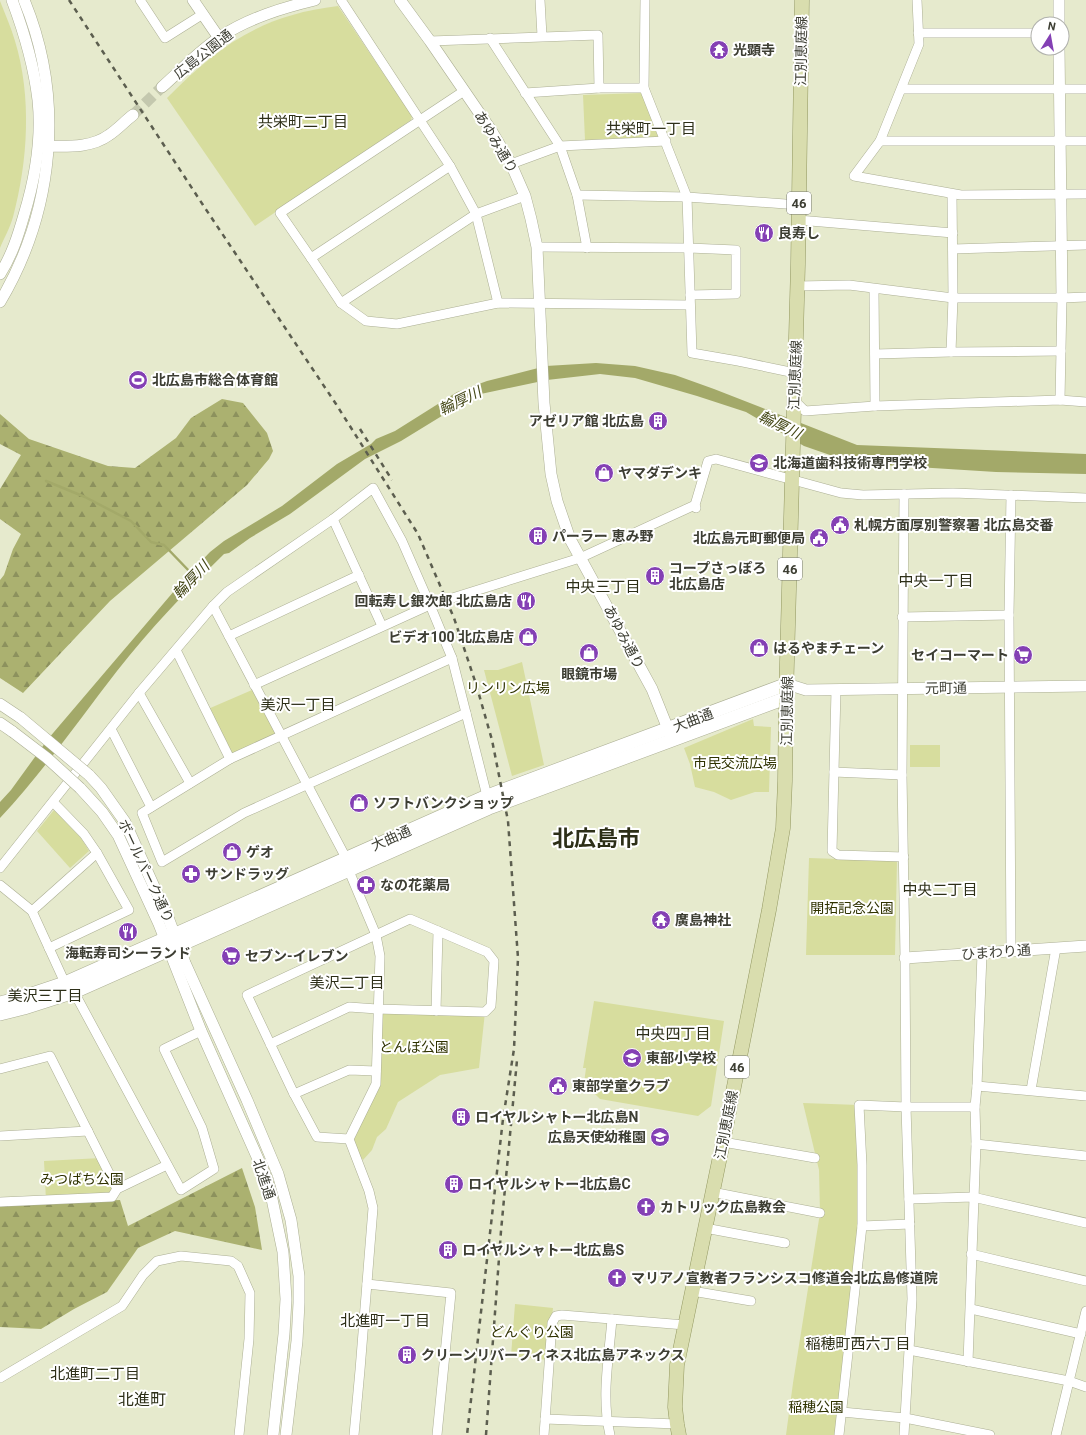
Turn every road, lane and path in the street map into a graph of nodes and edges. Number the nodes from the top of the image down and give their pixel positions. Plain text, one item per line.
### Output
1 (12, 0) edge
2 (24, 0) edge
3 (140, 0) edge
4 (193, 0) edge
5 (314, 0) edge
6 (341, 0) edge
7 (400, 0) edge
8 (540, 0) edge
9 (645, 0) edge
10 (802, 0) edge
11 (917, 0) edge
12 (1059, 0) edge
13 (203, 14) junction
14 (1059, 16) edge
15 (1030, 33) edge
16 (918, 34) junction
17 (542, 36) junction
18 (219, 38) junction
19 (490, 38) junction
20 (430, 41) junction
21 (1060, 56) edge
22 (162, 88) tunnel mouth
23 (599, 88) junction
24 (644, 88) junction
25 (902, 89) junction
26 (1060, 89) junction
27 (1086, 89) edge
28 (464, 92) junction
29 (525, 92) junction
30 (133, 115) tunnel mouth
31 (420, 121) junction
32 (666, 141) junction
33 (880, 141) junction
34 (1060, 141) junction
35 (1086, 141) edge
36 (43, 146) junction
37 (560, 146) junction
38 (512, 164) junction
39 (450, 166) junction
40 (952, 194) junction
41 (1086, 194) edge
42 (577, 195) junction
43 (1061, 195) junction
44 (525, 196) junction
45 (687, 197) junction
46 (799, 204) junction
47 (476, 214) junction
48 (798, 220) junction
49 (953, 233) junction
50 (1086, 245) edge
51 (1062, 246) junction
52 (537, 247) junction
53 (587, 248) junction
54 (689, 248) junction
55 (953, 249) junction
56 (311, 258) junction
57 (0, 274) edge
58 (797, 286) junction
59 (874, 289) junction
60 (690, 295) junction
61 (1086, 297) edge
62 (953, 298) junction
63 (1062, 298) junction
64 (0, 302) edge
65 (498, 303) junction
66 (540, 303) junction
67 (341, 304) junction
68 (690, 306) junction
69 (1061, 350) junction
70 (951, 352) junction
71 (875, 354) junction
72 (795, 373) junction
73 (1060, 400) junction
74 (1086, 402) edge
75 (794, 403) junction
76 (875, 406) junction
77 (792, 479) junction
78 (904, 494) junction
79 (1011, 495) junction
80 (1086, 498) edge
81 (333, 519) junction
82 (580, 558) junction
83 (359, 575) junction
84 (430, 605) junction
85 (213, 606) junction
86 (1009, 615) junction
87 (902, 617) junction
88 (382, 626) junction
89 (229, 636) junction
90 (176, 650) junction
91 (452, 658) junction
92 (254, 686) junction
93 (1086, 686) edge
94 (1010, 688) junction
95 (903, 689) junction
96 (836, 690) junction
97 (787, 691) junction
98 (139, 693) junction
99 (0, 704) edge
100 (466, 712) junction
101 (0, 723) edge
102 (111, 729) junction
103 (671, 734) junction
104 (281, 736) junction
105 (230, 759) junction
106 (834, 772) junction
107 (902, 775) junction
108 (190, 783) junction
109 (306, 784) junction
110 (487, 796) junction
111 (53, 802) junction
112 (151, 807) junction
113 (97, 853) junction
114 (904, 857) junction
115 (347, 864) junction
116 (0, 868) edge
117 (0, 885) edge
118 (32, 911) junction
119 (438, 931) junction
120 (376, 935) junction
121 (172, 943) junction
122 (1086, 946) edge
123 (49, 948) junction
124 (1056, 948) junction
125 (1010, 952) junction
126 (982, 954) junction
127 (905, 958) junction
128 (70, 987) junction
129 (0, 1003) edge
130 (378, 1009) junction
131 (436, 1010) junction
132 (0, 1014) edge
133 (201, 1031) junction
134 (270, 1044) junction
135 (0, 1069) edge
136 (376, 1071) junction
137 (977, 1086) junction
138 (1031, 1090) junction
139 (294, 1094) junction
140 (1086, 1096) edge
141 (975, 1107) junction
142 (906, 1108) junction
143 (88, 1132) junction
144 (0, 1136) edge
145 (349, 1139) junction
146 (723, 1142) junction
147 (976, 1144) junction
148 (1086, 1156) edge
149 (815, 1158) dead end
150 (167, 1165) junction
151 (117, 1189) junction
152 (712, 1192) junction
153 (973, 1197) junction
154 (909, 1199) junction
155 (0, 1202) edge
156 (820, 1213) dead end
157 (910, 1224) junction
158 (1086, 1224) edge
159 (862, 1226) junction
160 (705, 1228) junction
161 (785, 1243) dead end
162 (971, 1254) junction
163 (1086, 1281) edge
164 (367, 1284) junction
165 (692, 1291) junction
166 (751, 1301) dead end
167 (971, 1308) junction
168 (1086, 1311) edge
169 (612, 1319) junction
170 (685, 1325) junction
171 (1080, 1334) junction
172 (910, 1350) junction
173 (968, 1362) junction
174 (0, 1378) edge
175 (1070, 1382) junction
176 (1086, 1387) edge
177 (842, 1412) junction
178 (905, 1418) junction
179 (545, 1419) junction
180 (607, 1422) junction
181 (678, 1430) edge
182 (239, 1435) edge
183 (273, 1435) edge
184 (286, 1435) edge
185 (354, 1435) edge
186 (437, 1435) edge
187 (544, 1435) edge
188 (610, 1435) edge
189 (839, 1435) edge
190 (904, 1435) edge
191 (990, 1435) edge
192 (1056, 1435) edge

1 - 36 street
2 - 36 street
3 - 13 street
4 - 13 street
5 - 18 street, 広島公園通
6 - 31 street
7 - 20 street, あゆみ通り
8 - 17 street
9 - 24 street
10 - 46 main road, 江別恵庭線 / 46
11 - 16 street
12 - 14 street
13 - 18 street
15 - 16 street
16 - 25 street
17 - 19 street
17 - 23 street
18 - 22 street, 広島公園通
19 - 20 street
19 - 29 street
20 - 28 street, あゆみ通り
21 - 26 street
23 - 24 street
23 - 29 street
24 - 32 street
25 - 26 street
25 - 33 street
26 - 27 street
26 - 34 street
28 - 31 street
28 - 38 street, あゆみ通り
29 - 37 street
30 - 36 street
31 - 39 street
31 - 56 street
32 - 37 street
32 - 45 street
33 - 34 street
33 - 40 street
34 - 35 street
34 - 43 street
36 - 57 street
36 - 64 street
37 - 38 street
37 - 42 street
38 - 44 street, あゆみ通り
39 - 47 street
39 - 56 street
40 - 43 street
40 - 49 street
41 - 43 street
42 - 45 street
42 - 53 street
43 - 51 street
44 - 47 street
44 - 52 street, あゆみ通り
45 - 46 street
45 - 54 street
46 - 48 main road, 江別恵庭線 / 46
47 - 65 street
47 - 67 street
48 - 49 street
48 - 58 main road, 江別恵庭線 / 46
49 - 55 street
50 - 51 street
51 - 55 street
51 - 63 street
52 - 53 street
52 - 66 street, あゆみ通り
53 - 54 street
54 - 60 street
54 - 60 street
55 - 62 street
56 - 67 street
58 - 59 street
58 - 72 main road, 江別恵庭線 / 46
59 - 62 street
59 - 71 street
60 - 68 street
61 - 63 street
62 - 63 street
62 - 70 street
63 - 69 street
65 - 66 street
65 - 67 street
66 - 68 street
66 - 82 street, あゆみ通り
68 - 72 street
69 - 70 street
69 - 73 street
70 - 71 street
71 - 76 street
72 - 75 main road, 江別恵庭線 / 46
73 - 74 street
73 - 76 street
75 - 76 street
75 - 77 main road, 江別恵庭線 / 46
77 - 78 street
77 - 82 street
77 - 97 main road, 江別恵庭線 / 46
78 - 79 street
78 - 87 street
79 - 80 street
79 - 86 street
81 - 83 street
81 - 84 street
81 - 85 street
82 - 84 street
82 - 103 street, あゆみ通り
83 - 88 street
83 - 89 street
84 - 88 street
84 - 91 street
85 - 89 street
85 - 90 street
86 - 87 street
86 - 94 street
87 - 95 street
88 - 92 street
89 - 92 street
90 - 98 street
90 - 105 street
91 - 100 street
91 - 104 street
92 - 104 street
93 - 94 street, 元町通
94 - 95 street, 元町通
94 - 125 street
95 - 96 street, 元町通
95 - 107 street
96 - 97 street, 元町通
96 - 106 street
97 - 103 main road, 大曲通
97 - 146 main road, 江別恵庭線 / 46
98 - 102 street
98 - 108 street
99 - 121 street, ボールパーク通り, bridge
100 - 109 street
100 - 110 street
101 - 121 street, ボールパーク通り, bridge
102 - 111 street
102 - 112 street
103 - 110 main road, 大曲通
103 - 115 main road, 大曲通
104 - 105 street
104 - 109 street
105 - 108 street
106 - 107 street
106 - 114 street
107 - 114 street
108 - 112 street
109 - 112 street
109 - 115 street
110 - 115 main road, 大曲通
111 - 113 street
111 - 116 street
113 - 118 street
113 - 123 street
114 - 127 street
115 - 120 street
115 - 121 main road, 大曲通
117 - 118 street
118 - 123 street
119 - 120 street
119 - 131 street
119 - 131 street
120 - 130 street
120 - 134 street
121 - 128 main road, 大曲通
121 - 133 street, 北進通
121 - 184 street, 北進通
122 - 124 street, ひまわり通
123 - 128 street
124 - 125 street, ひまわり通
124 - 138 street
125 - 126 street, ひまわり通
126 - 127 street, ひまわり通
126 - 137 street
127 - 142 street
128 - 129 main road, 大曲通
128 - 132 main road, 大曲通
128 - 150 street
130 - 131 street
130 - 134 street
130 - 136 street
133 - 150 street
133 - 183 street, 北進通
134 - 139 street
135 - 143 street
136 - 139 street
136 - 145 street
137 - 138 street
137 - 141 street
138 - 140 street
139 - 145 street
141 - 142 street
141 - 147 street
142 - 154 street
142 - 159 street
143 - 144 street
143 - 151 street
145 - 164 street
146 - 149 street
146 - 152 main road, 江別恵庭線 / 46
147 - 148 street
147 - 153 street
150 - 151 street
151 - 155 street
152 - 156 street
152 - 160 main road, 江別恵庭線 / 46
153 - 154 street
153 - 158 street
153 - 162 street
154 - 157 street
157 - 159 street
157 - 172 street
159 - 177 street
160 - 161 street
160 - 165 main road, 江別恵庭線 / 46
162 - 163 street
162 - 167 street
164 - 185 street
164 - 186 street
165 - 166 street
165 - 170 main road, 江別恵庭線 / 46
167 - 171 street
167 - 173 street
168 - 171 street
169 - 170 street
169 - 179 street
169 - 180 street
170 - 181 main road, 江別恵庭線 / 46
171 - 175 street
172 - 173 street
172 - 178 street
173 - 175 street
174 - 182 street
175 - 176 street
175 - 192 street
177 - 178 street
177 - 189 street
178 - 190 street
178 - 191 street
179 - 180 street
179 - 187 street
180 - 181 street
180 - 188 street

